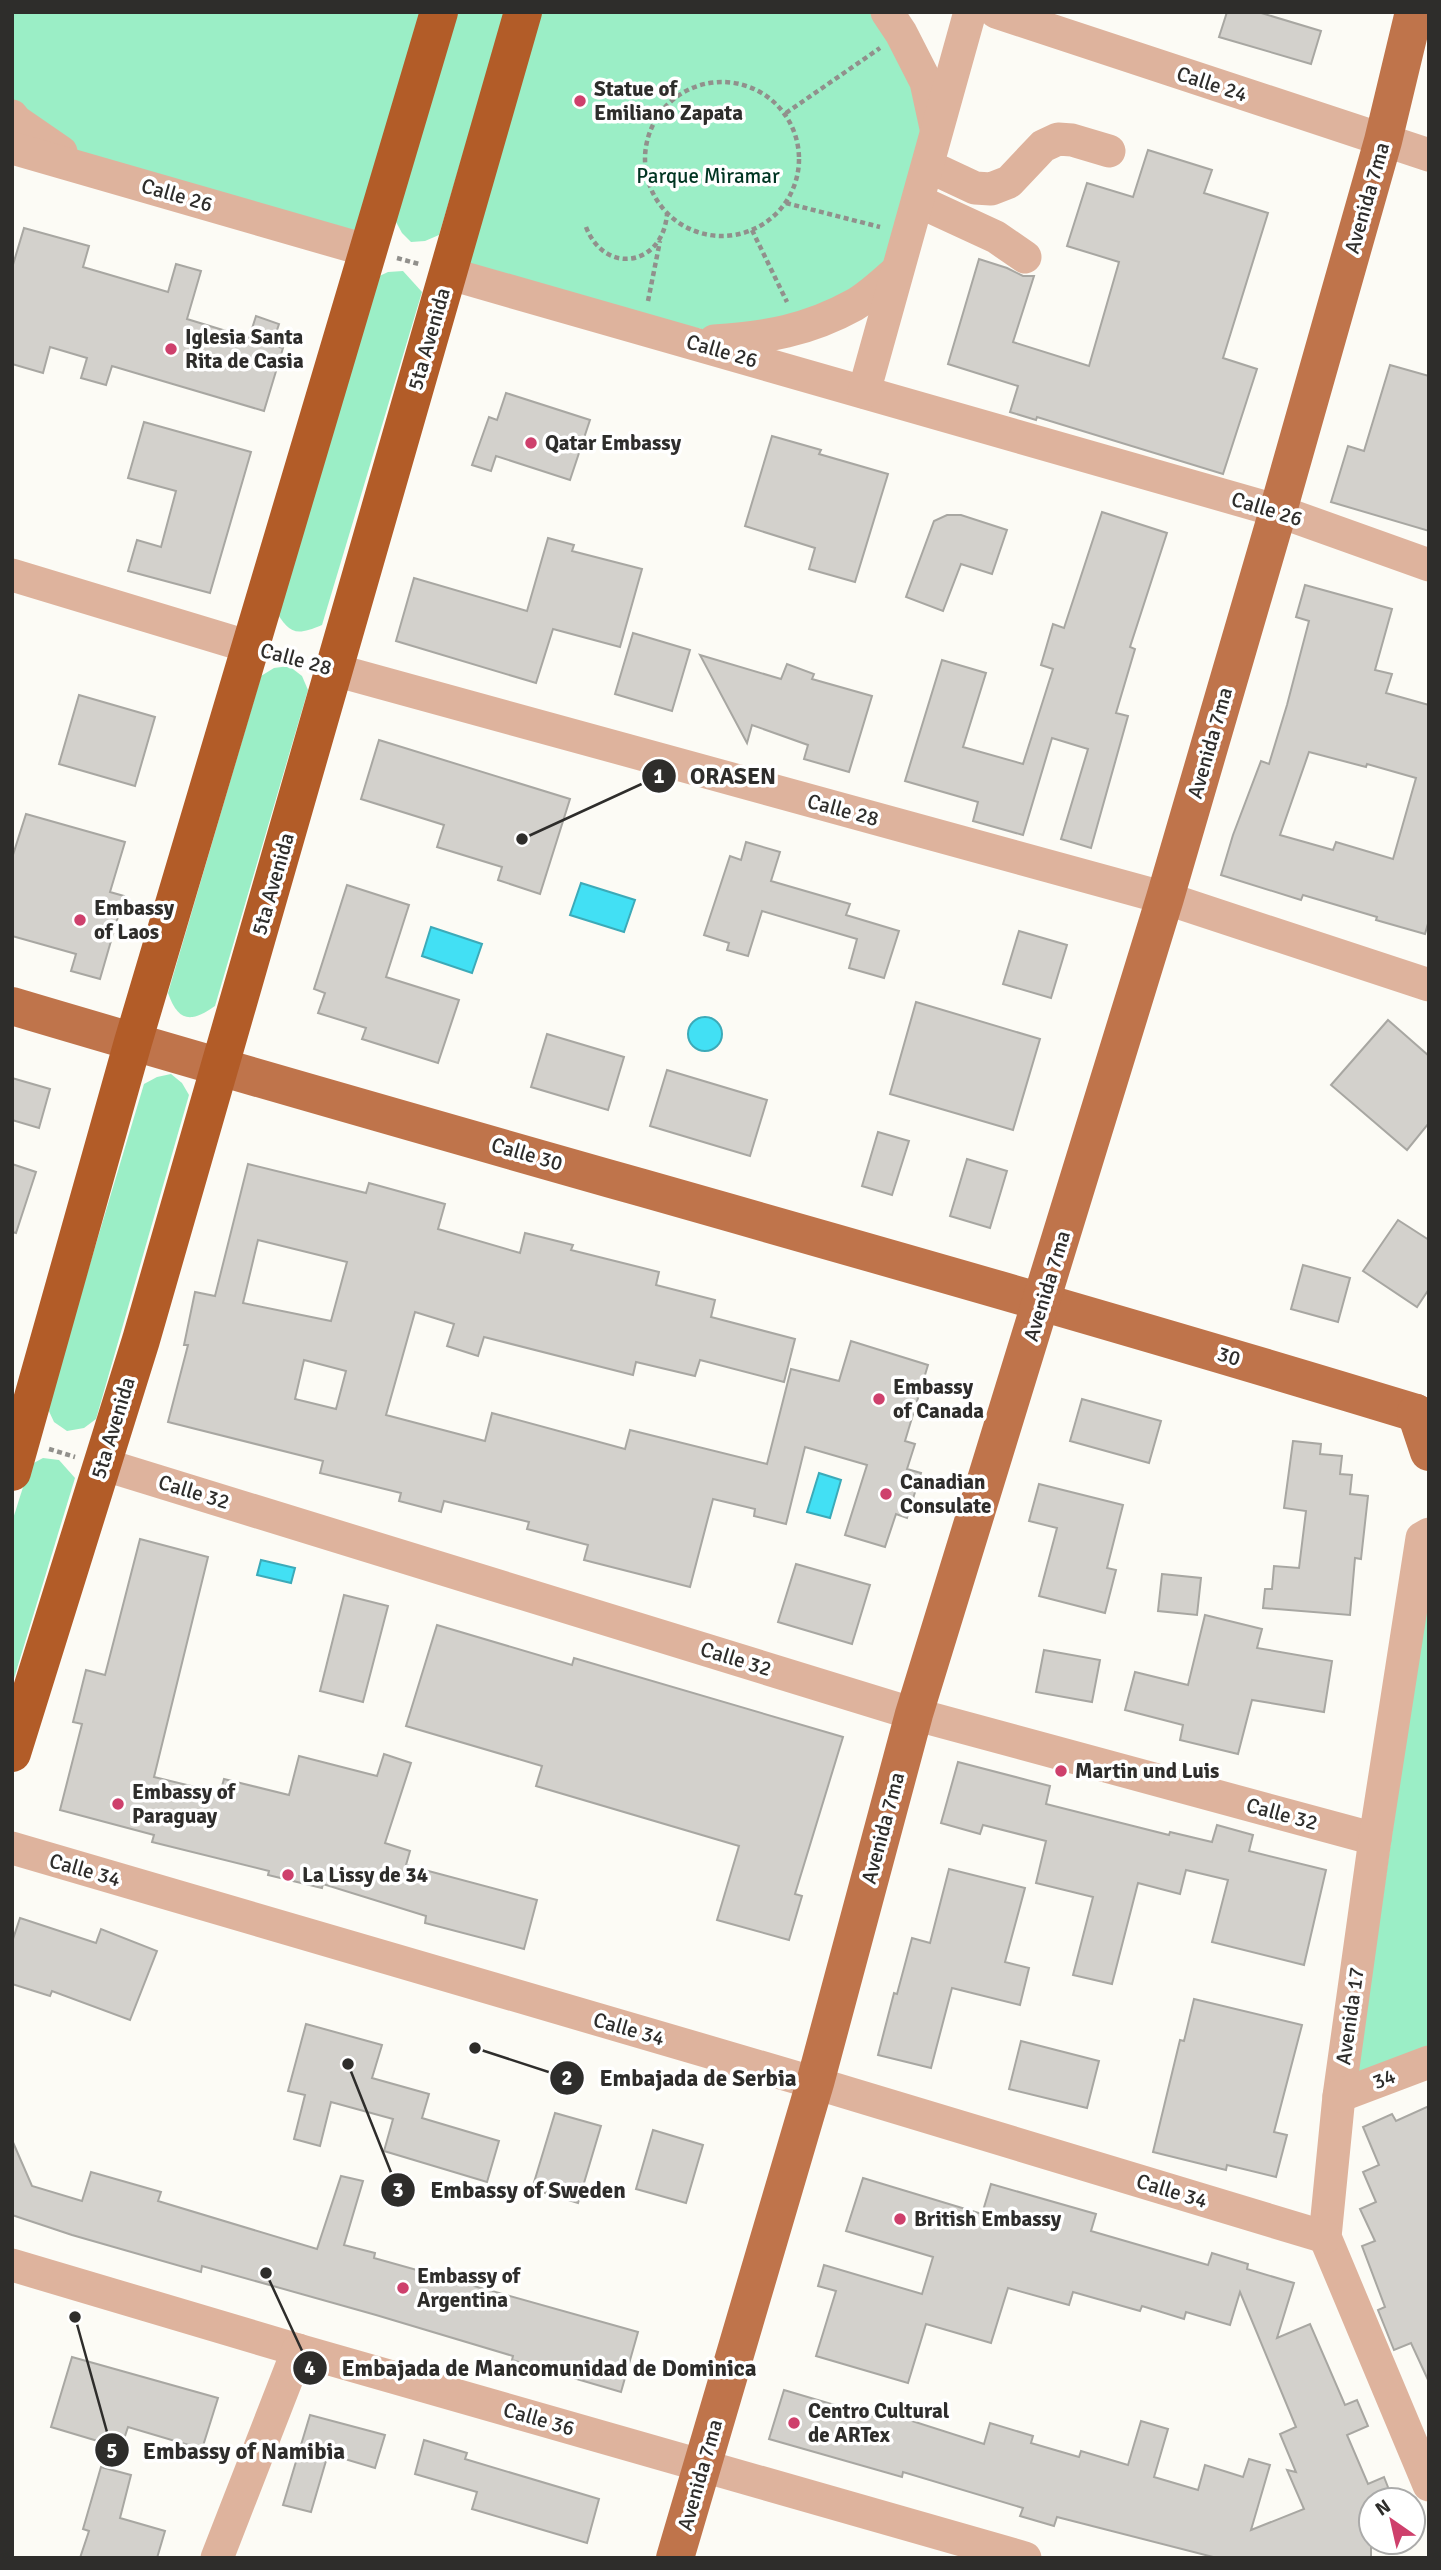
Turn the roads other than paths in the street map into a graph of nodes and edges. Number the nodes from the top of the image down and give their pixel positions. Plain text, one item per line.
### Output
1 (439, 12) edge
2 (523, 12) edge
3 (970, 12) edge
4 (996, 12) edge
5 (1414, 12) edge
6 (894, 22) edge
7 (12, 116) edge
8 (937, 131) junction
9 (1383, 141) junction
10 (12, 148) edge
11 (1109, 151) dead end
12 (1429, 155) edge
13 (928, 166) junction
14 (85, 169) junction
15 (918, 201) junction
16 (369, 251) junction
17 (1025, 257) dead end
18 (897, 271) junction
19 (447, 273) junction
20 (690, 342) junction
21 (864, 392) junction
22 (1278, 511) junction
23 (1429, 565) edge
24 (12, 575) edge
25 (250, 647) junction
26 (335, 670) junction
27 (1165, 898) junction
28 (1429, 985) edge
29 (12, 1006) edge
30 (133, 1042) junction
31 (219, 1067) junction
32 (1042, 1301) junction
33 (1424, 1415) edge
34 (15, 1451) edge
35 (1429, 1452) edge
36 (102, 1464) junction
37 (1429, 1534) edge
38 (914, 1714) junction
39 (12, 1753) edge
40 (1375, 1839) junction
41 (12, 1848) edge
42 (1429, 2062) edge
43 (815, 2083) junction
44 (1339, 2096) junction
45 (1325, 2237) junction
46 (12, 2265) edge
47 (298, 2350) junction
48 (702, 2465) junction
49 (1429, 2485) edge
50 (218, 2558) edge
51 (676, 2558) edge
52 (1025, 2558) edge

1 - 16 highway
2 - 19 highway, 5ta Avenida
3 - 8 street
4 - 9 street, Calle 24
5 - 9 main road, Avenida 7ma
6 - 8 street
7 - 14 street
8 - 13 street
9 - 12 street, Calle 24
9 - 22 main road, Avenida 7ma
10 - 14 street, Calle 26
11 - 13 street
13 - 15 street
14 - 16 street, Calle 26
15 - 17 street
15 - 18 street
16 - 25 highway
18 - 20 street
18 - 21 street
19 - 20 street, Calle 26
19 - 26 highway, 5ta Avenida
20 - 21 street, Calle 26
21 - 22 street, Calle 26
22 - 23 street, Calle 26
22 - 27 main road, Avenida 7ma
24 - 25 street, Calle 28
25 - 30 highway
26 - 27 street, Calle 28
26 - 31 highway, 5ta Avenida
27 - 28 street, Calle 28
27 - 32 main road, Avenida 7ma
29 - 30 main road, Calle 30
30 - 31 main road, Calle 30
30 - 34 highway
31 - 32 main road, Calle 30
31 - 36 highway, 5ta Avenida
32 - 33 main road, 30
32 - 38 main road, Avenida 7ma
33 - 35 main road
36 - 38 street, Calle 32
36 - 39 highway, 5ta Avenida
37 - 40 street, Avenida 17
38 - 40 street, Calle 32
38 - 43 main road, Avenida 7ma
40 - 44 street, Avenida 17
41 - 43 street, Calle 34
42 - 44 street, 34
43 - 45 street, Calle 34
43 - 48 main road, Avenida 7ma
44 - 45 street, Avenida 17
45 - 49 street, Avenida 17
46 - 47 street, Calle 36
47 - 48 street, Calle 36
47 - 50 street
48 - 51 main road, Avenida 7ma
48 - 52 street, Calle 36

